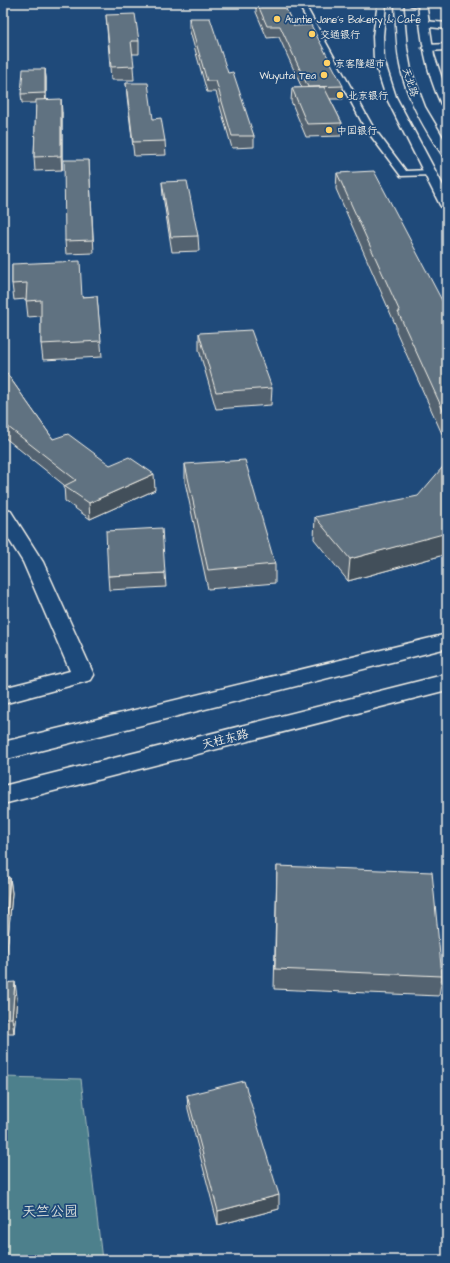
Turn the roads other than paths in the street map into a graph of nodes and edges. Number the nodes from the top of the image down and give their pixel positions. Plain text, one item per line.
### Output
1 (301, 3) edge
2 (382, 3) edge
3 (399, 3) edge
4 (412, 3) edge
5 (422, 3) edge
6 (424, 24) junction
7 (447, 26) edge
8 (447, 46) edge
9 (427, 48) junction
10 (447, 104) edge
11 (447, 153) edge
12 (430, 173) junction
13 (447, 205) edge
14 (3, 514) edge
15 (447, 641) edge
16 (447, 682) edge
17 (3, 696) edge
18 (3, 751) edge
19 (3, 796) edge

1 - 12 lane
2 - 12 main road
3 - 11 main road, 天北路
4 - 5 main road
5 - 6 main road
6 - 7 main road
6 - 9 main road
8 - 9 main road
9 - 10 main road
12 - 13 main road
14 - 17 main road
15 - 18 main road
16 - 19 main road, 天柱东路

